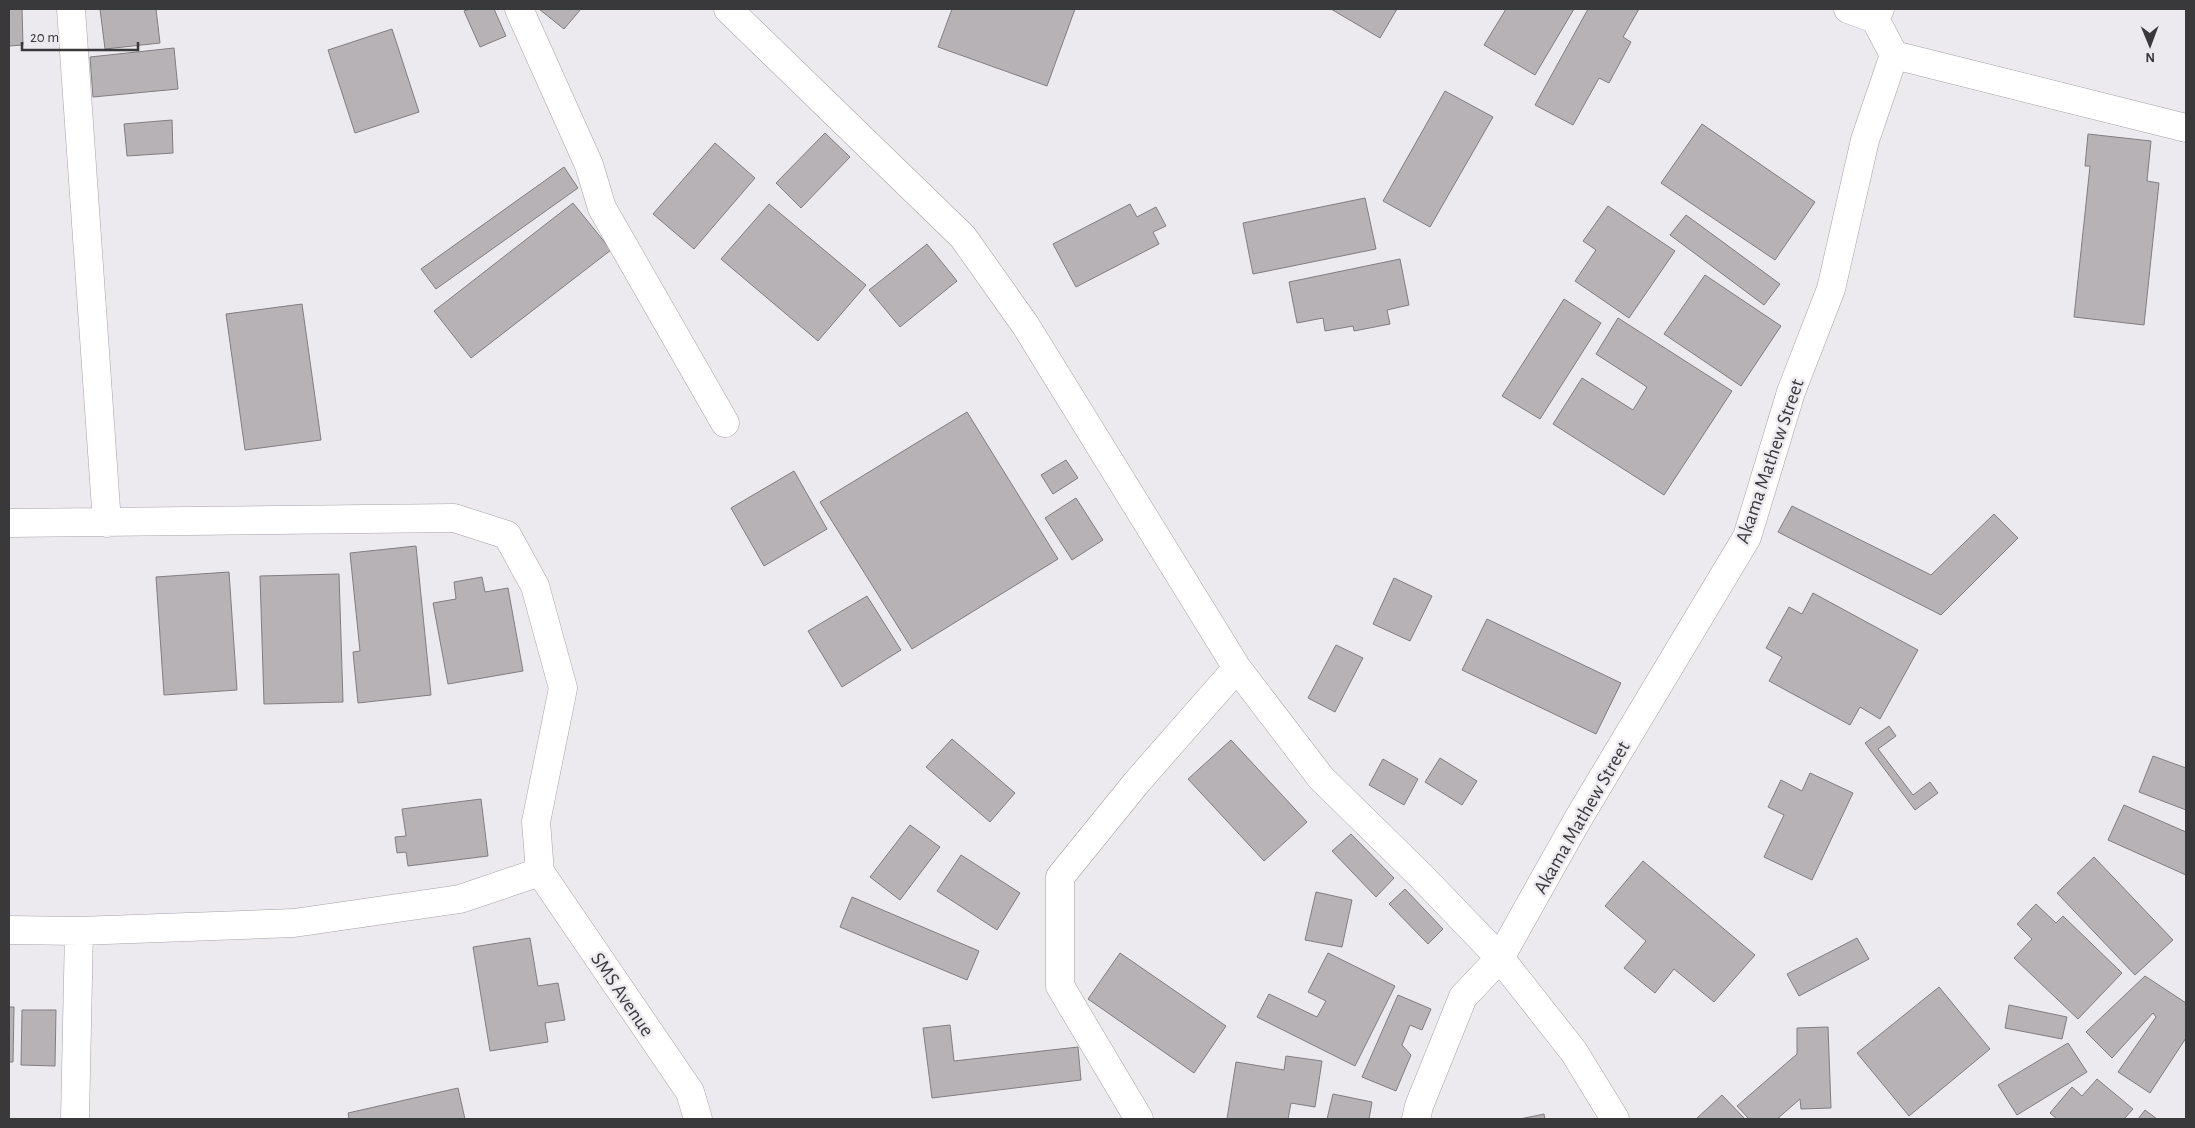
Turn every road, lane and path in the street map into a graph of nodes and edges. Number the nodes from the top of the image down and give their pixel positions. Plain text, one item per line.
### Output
1 (71, 9) edge
2 (519, 9) edge
3 (728, 9) edge
4 (1848, 9) edge
5 (1877, 14) edge
6 (1894, 55) junction
7 (2186, 128) edge
8 (725, 423) dead end
9 (9, 523) edge
10 (107, 523) junction
11 (1237, 668) junction
12 (540, 872) junction
13 (9, 930) edge
14 (79, 931) junction
15 (1500, 958) junction
16 (75, 1119) edge
17 (698, 1119) edge
18 (1139, 1119) edge
19 (1416, 1119) edge
20 (1615, 1119) edge

1 - 10 street
2 - 8 street
3 - 11 street
4 - 5 street
5 - 6 street
6 - 7 street
6 - 15 street, Akama Mathew Street
9 - 10 street
10 - 12 street
11 - 15 street
11 - 18 street
12 - 14 street
12 - 17 street, SMS Avenue
13 - 14 street
14 - 16 street
15 - 19 street, Akama Mathew Street
15 - 20 street

